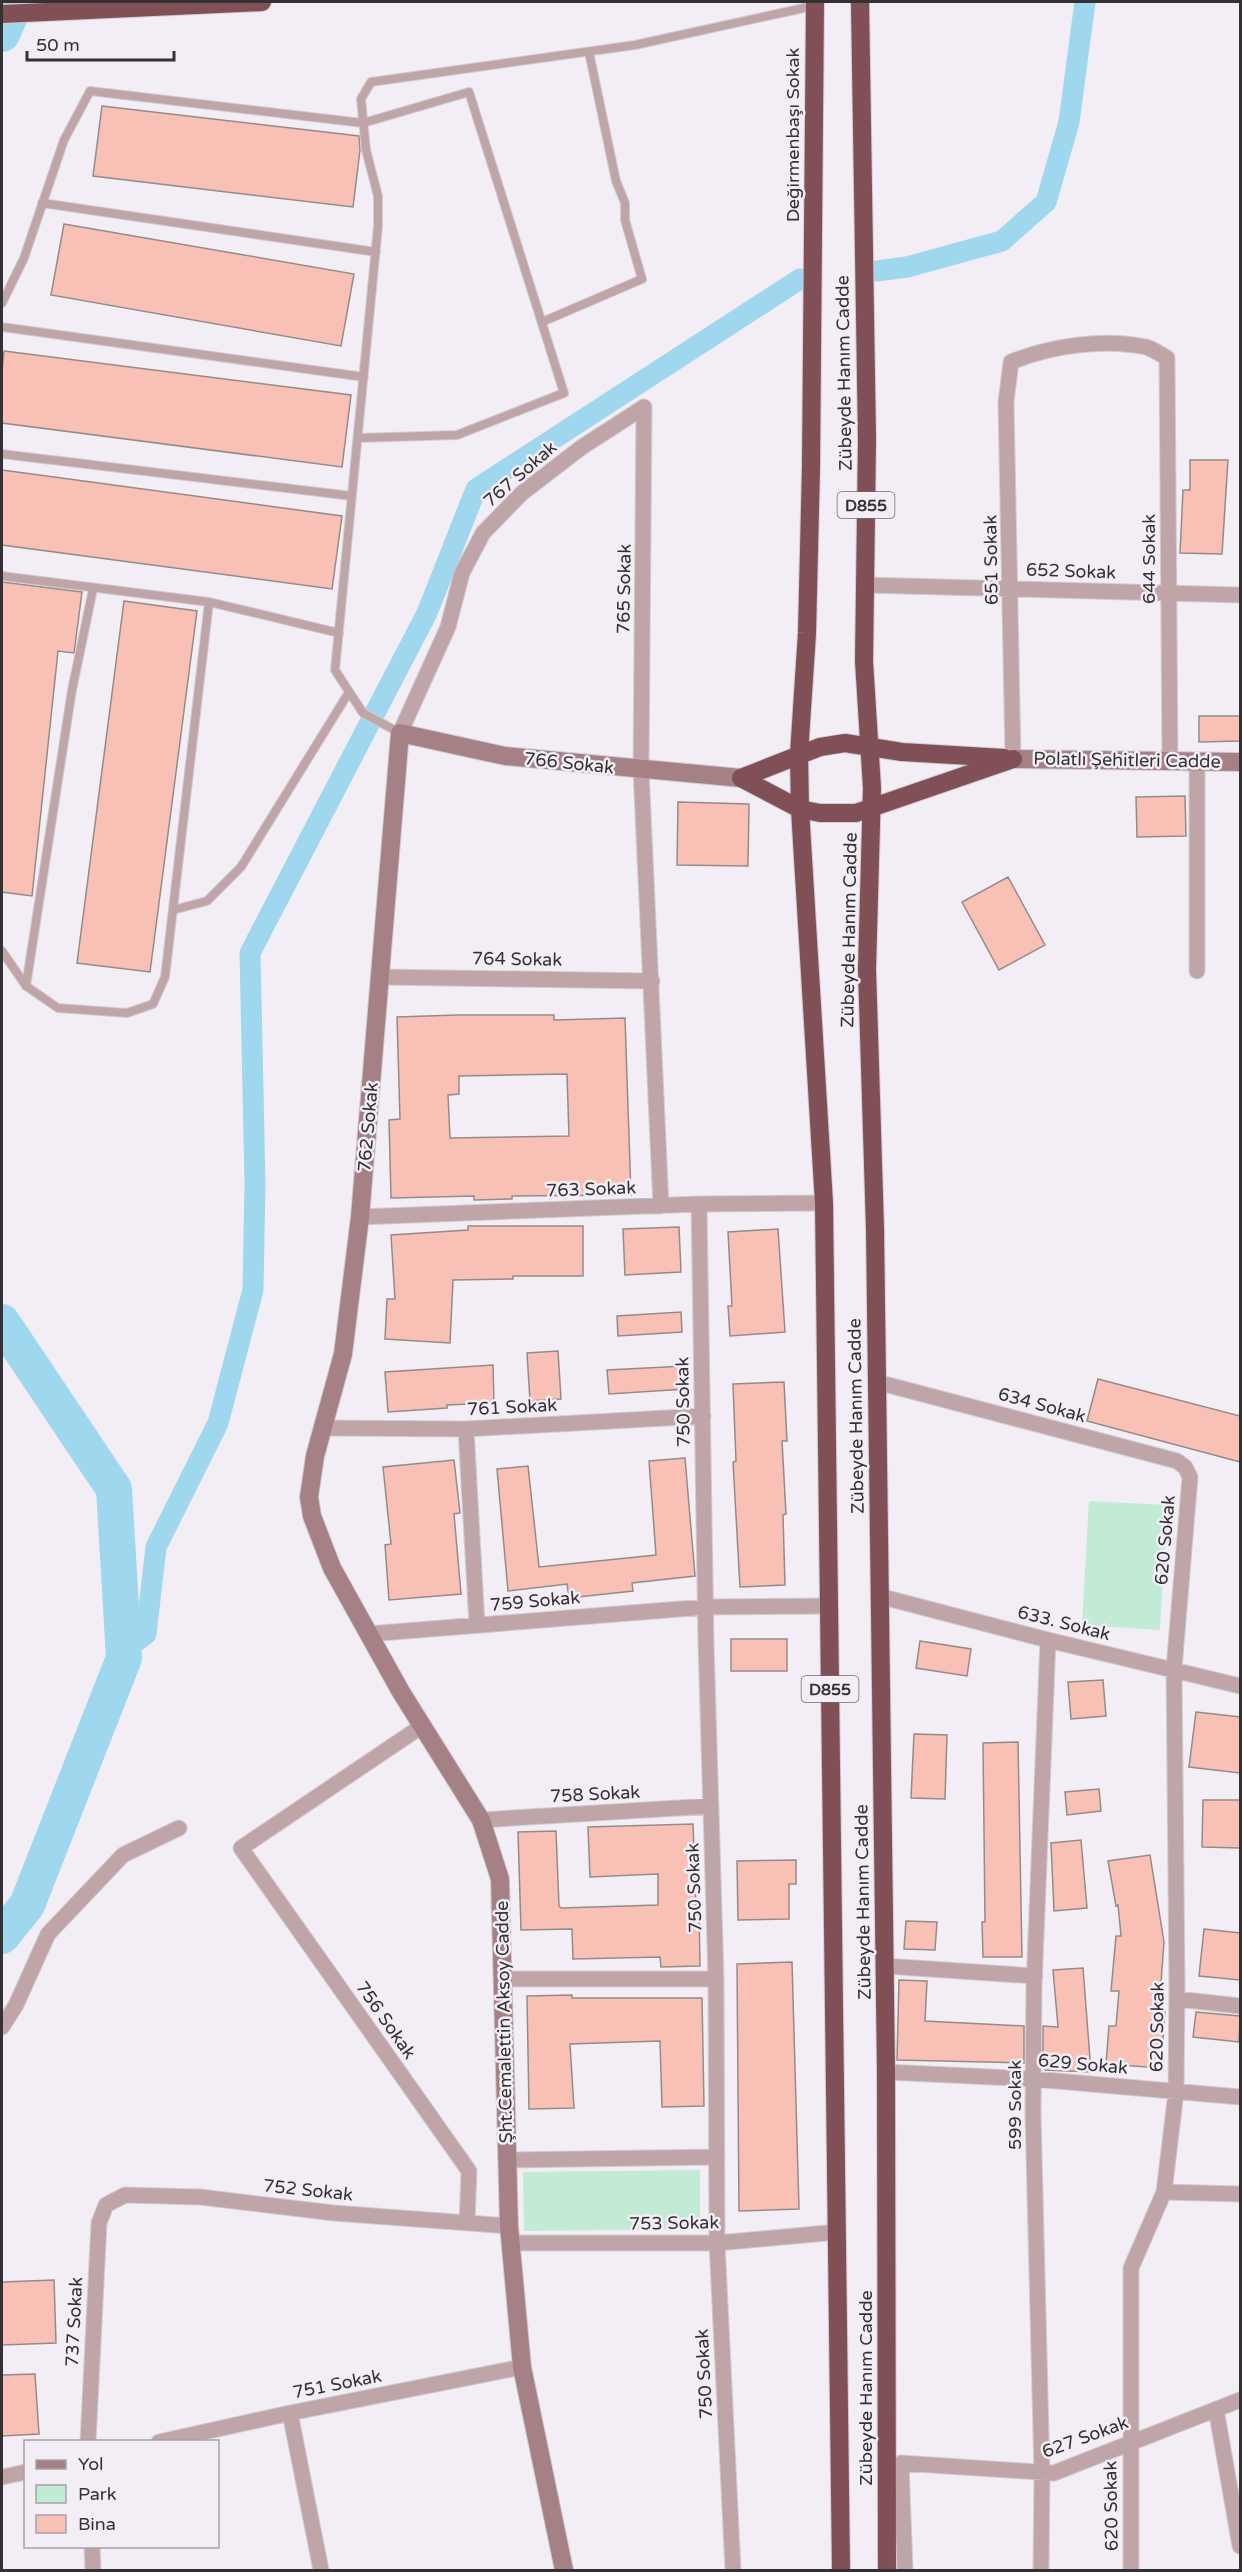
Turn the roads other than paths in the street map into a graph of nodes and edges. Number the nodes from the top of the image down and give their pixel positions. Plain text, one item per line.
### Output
1 (262, 2) edge
2 (860, 2) edge
3 (815, 4) edge
4 (2, 14) edge
5 (589, 52) junction
6 (363, 123) junction
7 (42, 203) junction
8 (376, 252) junction
9 (813, 269) joint
10 (2, 303) edge
11 (542, 322) junction
12 (2, 327) edge
13 (1167, 358) joint
14 (364, 377) junction
15 (644, 407) joint
16 (358, 438) junction
17 (2, 454) edge
18 (352, 496) junction
19 (2, 576) edge
20 (864, 585) junction
21 (93, 589) junction
22 (1011, 589) junction
23 (1168, 593) junction
24 (1240, 595) edge
25 (209, 602) junction
26 (339, 633) junction
27 (349, 692) junction
28 (400, 733) junction
29 (870, 748) junction
30 (799, 754) junction
31 (1013, 759) junction
32 (1170, 761) junction
33 (1197, 761) junction
34 (1240, 762) edge
35 (641, 770) junction
36 (741, 778) junction
37 (800, 808) junction
38 (871, 809) junction
39 (173, 910) junction
40 (2, 951) edge
41 (1197, 971) dead end
42 (381, 977) junction
43 (652, 981) junction
44 (26, 986) junction
45 (824, 1203) junction
46 (699, 1204) junction
47 (661, 1206) junction
48 (360, 1217) junction
49 (877, 1382) junction
50 (703, 1416) junction
51 (323, 1428) junction
52 (466, 1429) junction
53 (1190, 1477) joint
54 (312, 1516) joint
55 (879, 1596) junction
56 (829, 1606) junction
57 (705, 1607) junction
58 (477, 1625) junction
59 (368, 1634) junction
60 (1048, 1640) junction
61 (1174, 1669) junction
62 (1240, 1686) edge
63 (422, 1726) junction
64 (711, 1806) junction
65 (481, 1820) junction
66 (179, 1828) dead end
67 (885, 1966) junction
68 (1035, 1976) junction
69 (504, 1979) junction
70 (716, 1980) junction
71 (1177, 1999) junction
72 (1240, 2006) edge
73 (2, 2027) edge
74 (886, 2072) junction
75 (1034, 2079) junction
76 (1176, 2092) junction
77 (1240, 2097) edge
78 (717, 2157) junction
79 (508, 2160) junction
80 (1164, 2192) junction
81 (1240, 2194) edge
82 (106, 2205) joint
83 (467, 2223) junction
84 (838, 2232) junction
85 (510, 2234) junction
86 (717, 2243) junction
87 (522, 2367) junction
88 (1240, 2400) edge
89 (1216, 2409) junction
90 (290, 2413) junction
91 (88, 2440) edge
92 (168, 2440) edge
93 (1130, 2442) junction
94 (24, 2472) edge
95 (1042, 2474) junction
96 (2, 2477) edge
97 (1240, 2546) edge
98 (92, 2548) edge
99 (93, 2571) edge
100 (321, 2571) edge
101 (564, 2571) edge
102 (733, 2571) edge
103 (841, 2571) edge
104 (887, 2571) edge
105 (905, 2571) edge
106 (1041, 2571) edge
107 (1131, 2571) edge

1 - 4 highway
2 - 20 highway, Zübeyde Hanım Cadde / D855
3 - 5 lane
3 - 9 highway, Değirmenbaşı Sokak / D855
5 - 6 lane
5 - 11 lane
6 - 7 lane
6 - 8 lane
6 - 11 lane
7 - 8 lane
7 - 10 lane
8 - 14 lane
9 - 30 highway, Zübeyde Hanım Cadde / D855
11 - 16 lane
12 - 14 lane
13 - 22 street, 651 Sokak
13 - 23 street, 644 Sokak
14 - 16 lane
15 - 28 street, 767 Sokak
15 - 35 street, 765 Sokak
16 - 18 lane
17 - 18 lane
18 - 26 lane
19 - 21 lane
20 - 22 street, 652 Sokak
20 - 29 highway, Zübeyde Hanım Cadde / D855
21 - 25 lane
21 - 44 lane
22 - 23 street, 652 Sokak
22 - 31 street, 651 Sokak
23 - 24 street, 652 Sokak
23 - 32 street, 644 Sokak
25 - 26 lane
25 - 39 lane
26 - 27 lane
27 - 28 lane
27 - 39 lane
28 - 35 street, 766 Sokak
28 - 42 street, 762 Sokak
29 - 30 highway
29 - 31 highway
29 - 38 highway, Zübeyde Hanım Cadde / D855
30 - 36 highway
30 - 37 highway, Zübeyde Hanım Cadde / D855
31 - 32 street, Polatlı Şehitleri Cadde
31 - 38 highway
32 - 33 street, Polatlı Şehitleri Cadde
33 - 34 street, Polatlı Şehitleri Cadde
33 - 41 street
35 - 36 street, 766 Sokak
35 - 43 street, 765 Sokak
36 - 37 highway
37 - 38 highway
37 - 45 highway, Zübeyde Hanım Cadde / D855
38 - 49 highway, Zübeyde Hanım Cadde / D855
39 - 44 lane
40 - 44 lane
42 - 43 street, 764 Sokak
42 - 48 street, 762 Sokak
43 - 47 street, 765 Sokak
45 - 46 street, 763 Sokak
45 - 56 highway, Zübeyde Hanım Cadde / D855
46 - 47 street, 763 Sokak
46 - 50 street, 750 Sokak
47 - 48 street, 763 Sokak
48 - 51 street, 762 Sokak
49 - 53 street, 634 Sokak
49 - 55 highway, Zübeyde Hanım Cadde / D855
50 - 52 street, 761 Sokak
50 - 57 street, 750 Sokak
51 - 52 street, 761 Sokak
51 - 54 street, 762 Sokak
52 - 58 street
53 - 61 street, 620 Sokak
54 - 59 street, Şht.Cemalettin Aksoy Cadde
55 - 60 street, 633. Sokak
55 - 67 highway, Zübeyde Hanım Cadde / D855
56 - 57 street, 759 Sokak
56 - 84 highway, Zübeyde Hanım Cadde / D855
57 - 58 street, 759 Sokak
57 - 64 street, 750 Sokak
58 - 59 street, 759 Sokak
59 - 63 street, Şht.Cemalettin Aksoy Cadde
60 - 61 street, 633. Sokak
60 - 68 street, 599 Sokak
61 - 62 street, 633. Sokak
61 - 71 street, 620 Sokak
63 - 65 street, Şht.Cemalettin Aksoy Cadde
63 - 83 street, 756 Sokak
64 - 65 street, 758 Sokak
64 - 70 street, 750 Sokak
65 - 69 street, Şht.Cemalettin Aksoy Cadde
66 - 73 street
67 - 68 street
67 - 74 highway, Zübeyde Hanım Cadde / D855
68 - 75 street, 599 Sokak
69 - 70 street
69 - 79 street, Şht.Cemalettin Aksoy Cadde
70 - 78 street, 750 Sokak
71 - 72 street
71 - 76 street, 620 Sokak
74 - 75 street, 629 Sokak
74 - 104 highway, Zübeyde Hanım Cadde / D855
75 - 76 street, 629 Sokak
75 - 95 street, 599 Sokak
76 - 77 street, 629 Sokak
76 - 80 street, 620 Sokak
78 - 79 street
78 - 86 street, 750 Sokak
79 - 85 street, Şht.Cemalettin Aksoy Cadde
80 - 81 street
80 - 93 street, 620 Sokak
82 - 83 street, 752 Sokak
82 - 91 street, 737 Sokak
83 - 85 street, 752 Sokak
84 - 86 street, 753 Sokak
84 - 103 highway, Zübeyde Hanım Cadde / D855
85 - 86 street, 753 Sokak
85 - 87 street, Şht.Cemalettin Aksoy Cadde
86 - 102 street, 750 Sokak
87 - 90 street, 751 Sokak
87 - 101 street, Şht.Cemalettin Aksoy Cadde
88 - 89 street, 627 Sokak
89 - 93 street, 627 Sokak
89 - 97 street
90 - 92 street, 751 Sokak
90 - 100 street
93 - 95 street, 627 Sokak
93 - 107 street, 620 Sokak
94 - 96 street
95 - 105 street, 627 Sokak
95 - 106 street, 599 Sokak
98 - 99 street

